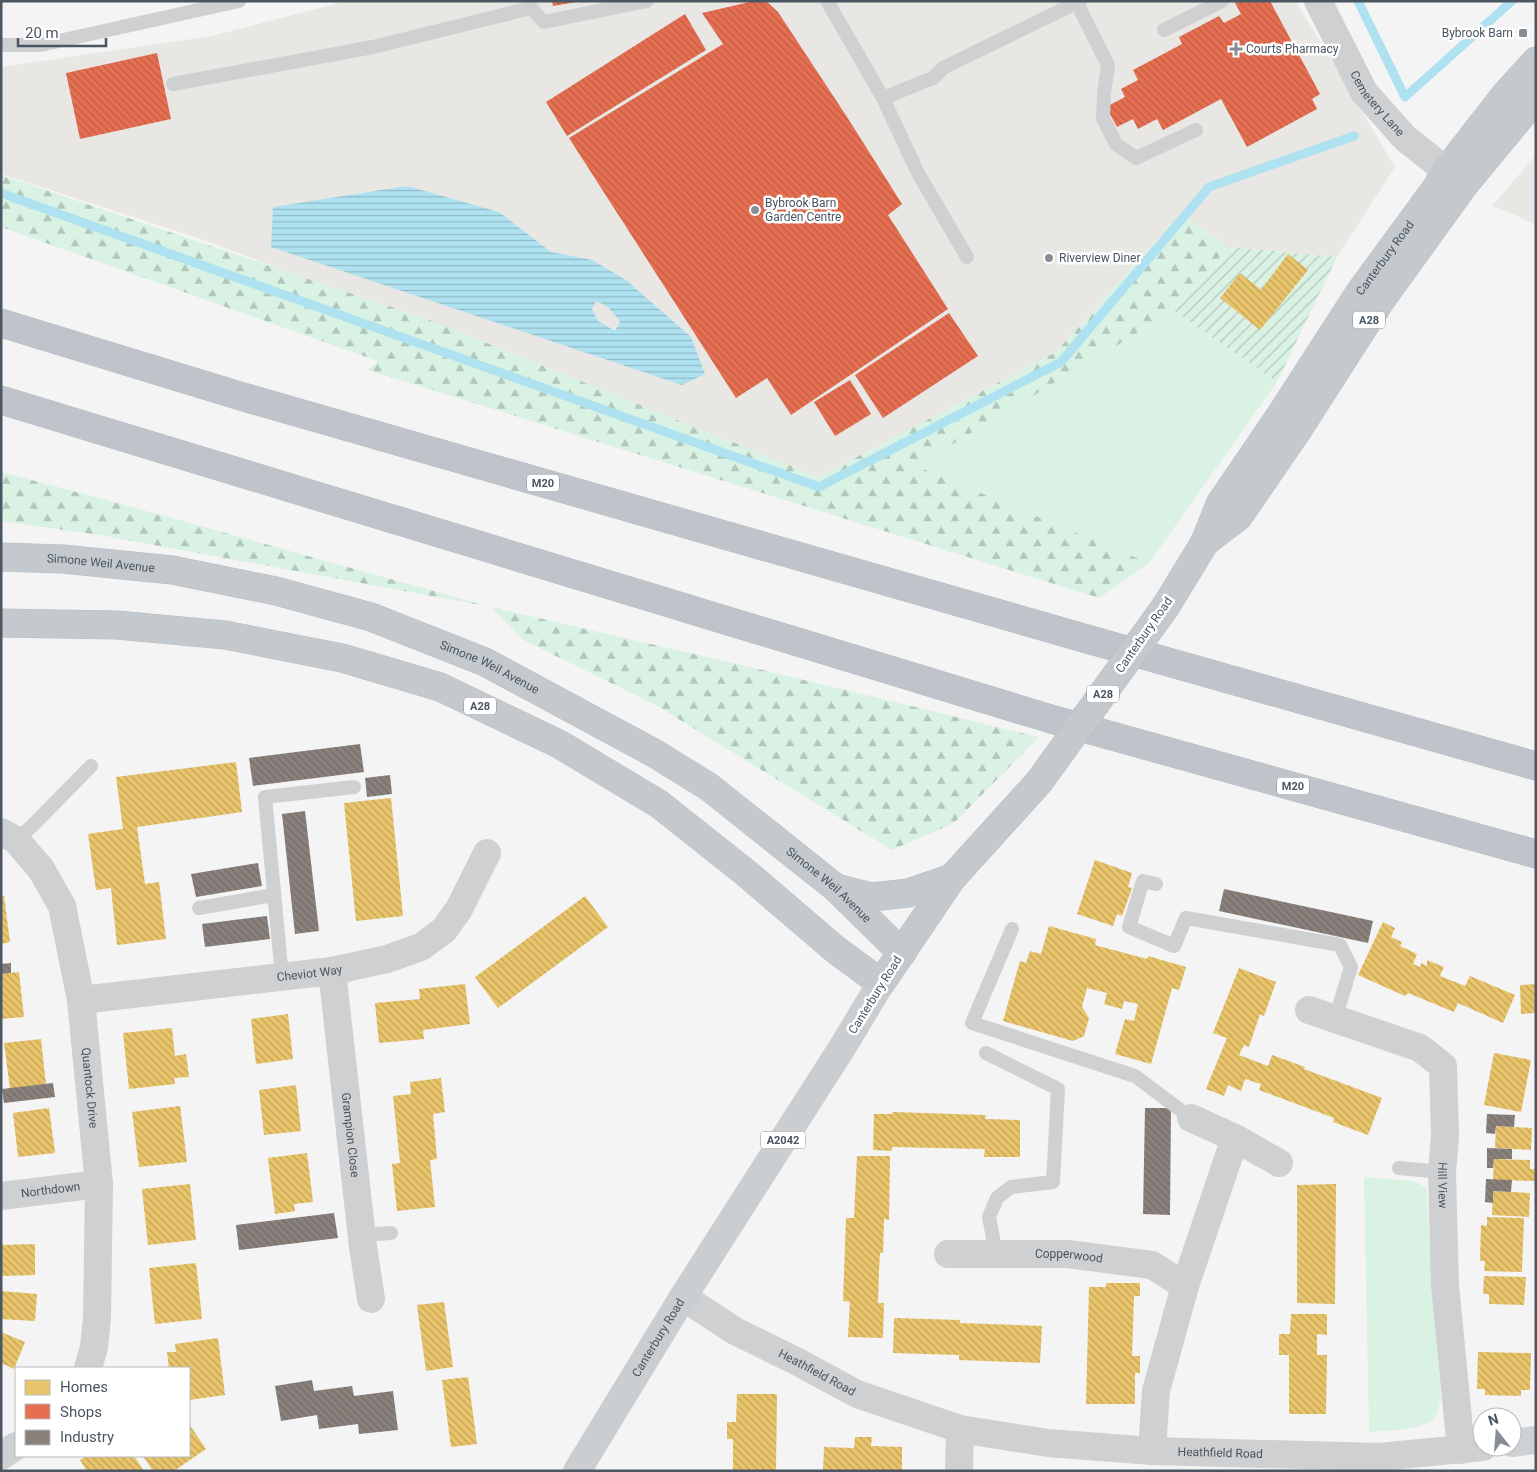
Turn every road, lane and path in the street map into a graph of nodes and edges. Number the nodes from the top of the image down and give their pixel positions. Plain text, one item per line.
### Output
1 (239, 1) edge
2 (647, 1) edge
3 (827, 1) edge
4 (1222, 1) edge
5 (1318, 1) edge
6 (1078, 2) edge
7 (1164, 30) dead end
8 (1, 45) edge
9 (1536, 61) edge
10 (173, 84) dead end
11 (884, 98) junction
12 (1536, 98) edge
13 (1196, 130) dead end
14 (1455, 178) junction
15 (967, 257) dead end
16 (1, 323) edge
17 (1, 400) edge
18 (1, 557) edge
19 (1, 623) edge
20 (91, 766) dead end
21 (1536, 766) edge
22 (354, 786) dead end
23 (8, 836) edge
24 (487, 854) dead end
25 (1536, 854) edge
26 (952, 878) junction
27 (1156, 884) dead end
28 (836, 888) junction
29 (274, 895) junction
30 (199, 908) dead end
31 (1012, 929) dead end
32 (902, 953) junction
33 (332, 972) junction
34 (282, 977) junction
35 (881, 983) junction
36 (81, 1000) junction
37 (1309, 1010) dead end
38 (1335, 1019) junction
39 (986, 1053) dead end
40 (1191, 1118) joint
41 (1235, 1138) junction
42 (1279, 1163) dead end
43 (1399, 1168) dead end
44 (1442, 1172) junction
45 (99, 1184) junction
46 (1, 1196) edge
47 (391, 1233) dead end
48 (362, 1235) junction
49 (948, 1254) dead end
50 (996, 1254) junction
51 (1185, 1286) junction
52 (683, 1297) junction
53 (371, 1299) dead end
54 (88, 1367) edge
55 (960, 1429) junction
56 (1536, 1440) edge
57 (1522, 1442) edge
58 (15, 1447) edge
59 (1472, 1448) edge
60 (1152, 1451) junction
61 (1, 1456) edge
62 (577, 1471) edge
63 (959, 1471) edge

1 - 8 lane
2 - 10 lane
3 - 11 lane
4 - 7 lane
5 - 14 street, Cemetery Lane
6 - 11 lane
6 - 13 lane
9 - 14 highway, Canterbury Road / A28
11 - 15 lane
12 - 14 highway, Canterbury Road / A28
14 - 26 highway, Canterbury Road / A28, bridge
16 - 21 highway, M20
17 - 25 highway, M20
18 - 28 highway, Simone Weil Avenue
19 - 35 highway, A28
20 - 23 lane
22 - 29 lane
23 - 36 street, Quantock Drive
24 - 33 street, Cheviot Way
26 - 28 highway
26 - 32 highway, Canterbury Road / A28
27 - 38 lane
28 - 32 highway, Simone Weil Avenue
29 - 30 lane
29 - 34 lane
31 - 40 lane
32 - 35 highway, Canterbury Road / A28
33 - 34 street, Cheviot Way
33 - 48 street, Grampion Close
34 - 36 street, Cheviot Way
35 - 52 main road, Canterbury Road / A2042
36 - 45 street, Quantock Drive
37 - 38 street, Hill View
38 - 44 street, Hill View
39 - 50 lane
40 - 41 street
41 - 42 street
41 - 51 street
43 - 44 lane
44 - 59 street, Hill View
45 - 46 street, Northdown
45 - 54 street, Quantock Drive
47 - 48 lane
48 - 53 street, Grampion Close
49 - 50 street, Copperwood
50 - 51 street, Copperwood
51 - 60 street
52 - 55 street, Heathfield Road
52 - 62 main road, Canterbury Road / A2042
55 - 60 street, Heathfield Road
55 - 63 street
56 - 57 street
58 - 61 street
59 - 60 street, Heathfield Road

